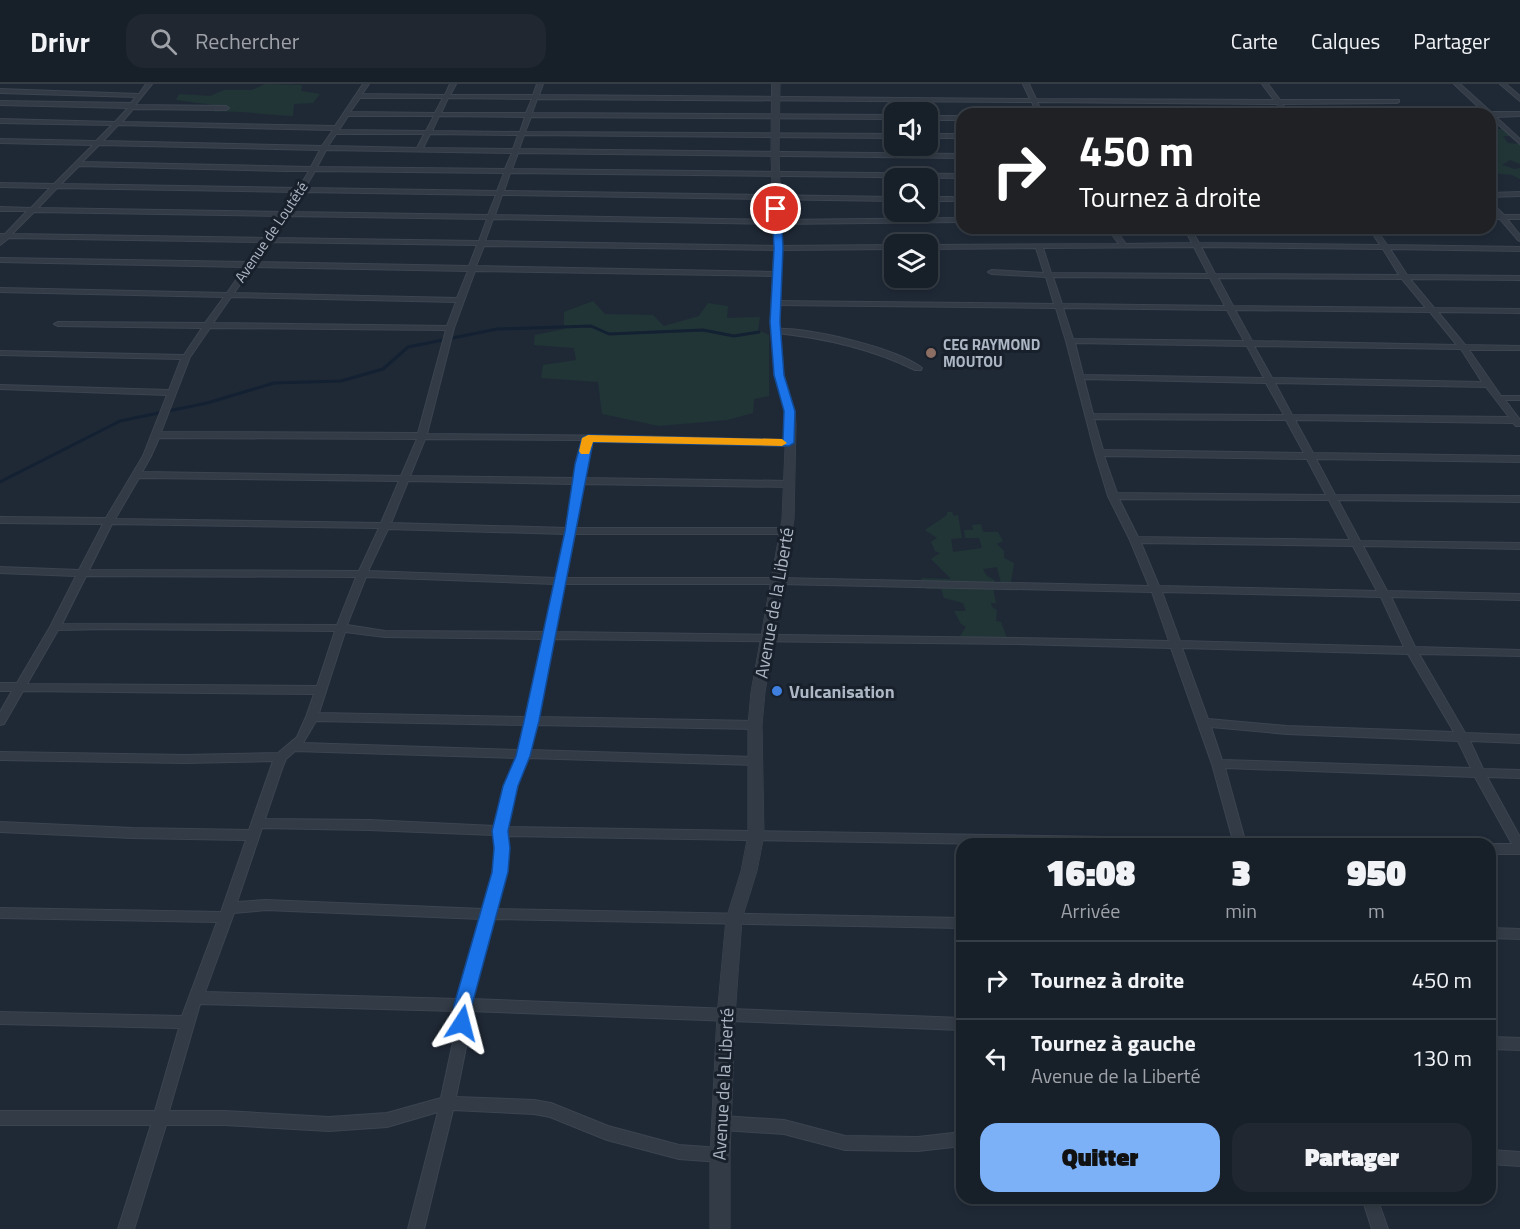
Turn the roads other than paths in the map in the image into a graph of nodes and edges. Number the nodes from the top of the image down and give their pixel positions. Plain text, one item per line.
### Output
1 (149, 84) edge
2 (366, 84) edge
3 (453, 84) edge
4 (540, 84) edge
5 (1026, 84) edge
6 (1265, 84) edge
7 (1457, 84) edge
8 (1503, 84) edge
9 (0, 91) edge
10 (776, 91) edge
11 (138, 95) junction
12 (359, 96) junction
13 (447, 96) junction
14 (536, 97) junction
15 (1034, 99) junction
16 (1520, 99) edge
17 (1397, 101) dead end
18 (1279, 102) junction
19 (0, 103) edge
20 (130, 106) junction
21 (225, 108) dead end
22 (1038, 108) edge
23 (1283, 108) edge
24 (1483, 108) edge
25 (347, 114) junction
26 (438, 114) junction
27 (530, 114) junction
28 (1520, 114) edge
29 (1496, 115) edge
30 (776, 116) junction
31 (884, 117) edge
32 (938, 118) edge
33 (956, 118) edge
34 (1496, 120) edge
35 (0, 121) edge
36 (116, 123) junction
37 (336, 130) junction
38 (428, 132) junction
39 (524, 132) junction
40 (776, 135) junction
41 (884, 136) edge
42 (938, 136) edge
43 (956, 136) edge
44 (0, 141) edge
45 (1520, 141) edge
46 (97, 142) junction
47 (324, 148) junction
48 (419, 150) junction
49 (518, 151) junction
50 (775, 154) junction
51 (956, 156) edge
52 (76, 164) junction
53 (314, 169) junction
54 (510, 171) junction
55 (776, 175) junction
56 (956, 176) edge
57 (0, 185) edge
58 (55, 186) junction
59 (301, 190) junction
60 (501, 193) junction
61 (1520, 194) edge
62 (1496, 195) edge
63 (776, 197) junction
64 (884, 199) edge
65 (938, 199) edge
66 (953, 199) dead end
67 (0, 208) edge
68 (32, 209) junction
69 (1496, 210) edge
70 (284, 214) junction
71 (1496, 217) edge
72 (1502, 217) junction
73 (1520, 217) edge
74 (491, 218) junction
75 (956, 220) edge
76 (776, 222) junction
77 (1115, 234) edge
78 (1191, 234) edge
79 (1375, 234) edge
80 (4, 236) edge
81 (266, 239) junction
82 (1520, 239) edge
83 (0, 243) edge
84 (481, 243) junction
85 (1124, 245) junction
86 (1197, 245) junction
87 (1039, 246) junction
88 (884, 247) edge
89 (938, 247) edge
90 (778, 248) junction
91 (1384, 248) junction
92 (1520, 249) edge
93 (0, 260) edge
94 (249, 265) junction
95 (471, 270) junction
96 (992, 272) dead end
97 (777, 274) junction
98 (1047, 275) junction
99 (1213, 275) junction
100 (1405, 278) junction
101 (1520, 278) edge
102 (0, 290) edge
103 (229, 295) junction
104 (460, 300) junction
105 (776, 303) junction
106 (1058, 308) junction
107 (1231, 308) junction
108 (1430, 309) junction
109 (1520, 311) edge
110 (58, 324) dead end
111 (209, 326) junction
112 (450, 328) junction
113 (776, 331) junction
114 (1070, 341) junction
115 (1250, 344) junction
116 (1464, 348) junction
117 (1520, 348) edge
118 (0, 354) edge
119 (186, 357) junction
120 (918, 368) dead end
121 (1080, 377) junction
122 (1268, 381) junction
123 (1488, 385) junction
124 (0, 387) edge
125 (171, 393) junction
126 (1499, 398) junction
127 (1520, 398) edge
128 (1090, 416) junction
129 (1289, 417) junction
130 (1518, 423) edge
131 (157, 435) junction
132 (422, 435) junction
133 (588, 438) junction
134 (789, 443) junction
135 (1099, 453) junction
136 (1310, 456) junction
137 (1520, 459) edge
138 (136, 475) junction
139 (402, 480) junction
140 (578, 480) junction
141 (789, 484) junction
142 (1113, 496) junction
143 (1331, 498) junction
144 (1520, 499) edge
145 (0, 520) edge
146 (109, 521) junction
147 (385, 525) junction
148 (571, 531) junction
149 (786, 531) junction
150 (1135, 540) junction
151 (1356, 544) junction
152 (1520, 546) edge
153 (0, 570) edge
154 (83, 573) junction
155 (362, 574) junction
156 (560, 581) junction
157 (779, 581) junction
158 (1156, 590) junction
159 (1385, 596) junction
160 (1520, 597) edge
161 (55, 627) junction
162 (341, 628) junction
163 (548, 635) junction
164 (769, 637) junction
165 (1175, 645) junction
166 (1411, 650) junction
167 (1520, 653) edge
168 (0, 687) edge
169 (22, 687) junction
170 (321, 690) junction
171 (312, 717) junction
172 (0, 721) edge
173 (532, 721) junction
174 (1204, 723) junction
175 (754, 725) junction
176 (1463, 739) junction
177 (1520, 740) edge
178 (293, 747) junction
179 (0, 756) edge
180 (523, 756) junction
181 (281, 757) junction
182 (755, 761) junction
183 (1218, 764) junction
184 (1479, 773) junction
185 (1520, 774) edge
186 (0, 827) edge
187 (256, 829) junction
188 (500, 831) junction
189 (756, 835) junction
190 (1238, 838) edge
191 (956, 839) edge
192 (1496, 849) edge
193 (1520, 849) edge
194 (0, 913) edge
195 (227, 913) junction
196 (488, 914) junction
197 (734, 919) junction
198 (956, 923) edge
199 (1496, 933) edge
200 (1520, 934) edge
201 (195, 998) junction
202 (463, 1005) junction
203 (726, 1017) junction
204 (0, 1018) edge
205 (187, 1022) junction
206 (956, 1024) edge
207 (1496, 1043) edge
208 (1520, 1044) edge
209 (446, 1103) junction
210 (0, 1118) edge
211 (160, 1119) junction
212 (722, 1123) junction
213 (956, 1140) edge
214 (720, 1155) junction
215 (1496, 1157) edge
216 (1520, 1159) edge
217 (1372, 1204) edge
218 (126, 1229) edge
219 (416, 1229) edge
220 (720, 1229) edge
221 (1380, 1229) edge

1 - 11 street
2 - 12 street, Avenue de Loutété
3 - 13 street
4 - 14 street
5 - 15 street
6 - 18 street
7 - 24 street
8 - 16 street
9 - 11 street
10 - 14 street
10 - 15 street
10 - 30 street, Avenue de la Liberté
11 - 20 street
12 - 13 street
12 - 25 street, Avenue de Loutété
13 - 14 street
13 - 26 street
14 - 27 street
15 - 18 street
15 - 22 street
17 - 18 street
18 - 23 street
19 - 20 street
20 - 21 street
20 - 36 street
25 - 26 street
25 - 37 street, Avenue de Loutété
26 - 27 street
26 - 38 street
27 - 30 street
27 - 39 street
28 - 29 street
30 - 31 street
30 - 40 street, Avenue de la Liberté
32 - 33 street
34 - 45 street
35 - 36 street
36 - 37 street
36 - 46 street
37 - 38 street
37 - 47 street, Avenue de Loutété
38 - 39 street
38 - 48 street
39 - 40 street
39 - 49 street
40 - 41 street
40 - 50 street, Avenue de la Liberté
42 - 43 street
44 - 46 street
46 - 47 street
46 - 52 street
47 - 48 street
47 - 53 street, Avenue de Loutété
48 - 49 street
49 - 50 street
49 - 54 street
50 - 51 street
50 - 55 street, Avenue de la Liberté
52 - 53 street
52 - 58 street
53 - 54 street
53 - 59 street, Avenue de Loutété
54 - 55 street
54 - 60 street
55 - 56 street
55 - 63 street, Avenue de la Liberté
57 - 58 street
58 - 59 street
58 - 68 street
59 - 60 street
59 - 70 street, Avenue de Loutété
60 - 63 street
60 - 74 street
61 - 62 street
63 - 64 street
63 - 76 street, Avenue de la Liberté
65 - 66 street
67 - 68 street
68 - 70 street
68 - 80 street
69 - 72 street
70 - 74 street
70 - 81 street, Avenue de Loutété
71 - 72 street
72 - 73 street
72 - 82 street
74 - 76 street
74 - 84 street
75 - 76 street
76 - 90 street, Avenue de la Liberté
77 - 85 street
78 - 86 street
79 - 91 street
80 - 81 street
80 - 83 street
81 - 84 street
81 - 94 street, Avenue de Loutété
84 - 90 street
84 - 95 street
85 - 86 street
85 - 87 street
86 - 91 street
86 - 99 street
87 - 89 street
87 - 98 street
88 - 90 street
90 - 97 street, Avenue de la Liberté
91 - 92 street
91 - 100 street
93 - 94 street
94 - 95 street
94 - 103 street, Avenue de Loutété
95 - 97 street
95 - 104 street
96 - 98 street
97 - 105 street, Avenue de la Liberté
98 - 99 street
98 - 106 street
99 - 100 street
99 - 107 street
100 - 101 street
100 - 108 street
102 - 103 street
103 - 104 street
103 - 111 street, Avenue de Loutété
104 - 112 street
105 - 106 street
105 - 113 street, Avenue de la Liberté
106 - 107 street
106 - 114 street
107 - 108 street
107 - 115 street
108 - 109 street
108 - 116 street
110 - 111 street
111 - 112 street
111 - 119 street, Avenue de Loutété
112 - 132 street
113 - 120 street
113 - 134 street, Avenue de la Liberté
114 - 115 street
114 - 121 street
115 - 116 street
115 - 122 street
116 - 117 street
116 - 123 street
118 - 119 street
119 - 125 street, Avenue de Loutété
121 - 122 street
121 - 128 street
122 - 123 street
122 - 129 street
123 - 126 street
124 - 125 street
125 - 131 street, Avenue de Loutété
126 - 127 street
126 - 130 street
128 - 129 street
128 - 135 street
129 - 130 street
129 - 136 street
131 - 132 street
131 - 138 street, Avenue de Loutété
132 - 133 street
132 - 139 street
133 - 134 street
133 - 140 street
134 - 141 street, Avenue de la Liberté
135 - 136 street
135 - 142 street
136 - 137 street
136 - 143 street
138 - 139 street
138 - 146 street, Avenue de Loutété
139 - 140 street
139 - 147 street
140 - 141 street
140 - 148 street
141 - 149 street, Avenue de la Liberté
142 - 143 street
142 - 150 street
143 - 144 street
143 - 151 street
145 - 146 street
146 - 147 street
146 - 154 street, Avenue de Loutété
147 - 148 street
147 - 155 street
148 - 149 street
148 - 156 street
149 - 157 street, Avenue de la Liberté
150 - 151 street
150 - 158 street
151 - 152 street
151 - 159 street
153 - 154 street
154 - 155 street
154 - 161 street, Avenue de Loutété
155 - 156 street
155 - 162 street
156 - 157 street
156 - 163 street
157 - 158 street
157 - 164 street, Avenue de la Liberté
158 - 159 street
158 - 165 street
159 - 160 street
159 - 166 street
161 - 162 street
161 - 169 street, Avenue de Loutété
162 - 163 street
162 - 170 street
163 - 164 street
163 - 173 street
164 - 165 street
164 - 175 street, Avenue de la Liberté
165 - 166 street
165 - 174 street
166 - 167 street
166 - 176 street
168 - 169 street
169 - 170 street
169 - 172 street, Avenue de Loutété
170 - 171 street
171 - 173 street
171 - 178 street
173 - 175 street
173 - 180 street
174 - 176 street
174 - 183 street
175 - 182 street, Avenue de la Liberté
176 - 177 street
176 - 184 street
178 - 180 street
178 - 181 street
179 - 181 street
180 - 182 street
180 - 188 street
181 - 187 street
182 - 189 street, Avenue de la Liberté
183 - 184 street
183 - 190 street
184 - 185 street
184 - 193 street
186 - 187 street
187 - 188 street
187 - 195 street
188 - 189 street
188 - 196 street
189 - 191 street
189 - 197 street, Avenue de la Liberté
192 - 193 street
194 - 195 street
195 - 196 street
195 - 201 street
196 - 197 street
196 - 202 street
197 - 198 street
197 - 203 street, Avenue de la Liberté
199 - 200 street
201 - 202 street
201 - 205 street
202 - 203 street
202 - 209 street
203 - 206 street
203 - 212 street, Avenue de la Liberté
204 - 205 street
205 - 211 street
207 - 208 street
209 - 211 street
209 - 214 street
209 - 219 street
210 - 211 street
211 - 218 street
212 - 213 street
212 - 214 street, Avenue de la Liberté
214 - 220 street, Avenue de la Liberté
215 - 216 street
217 - 221 street

